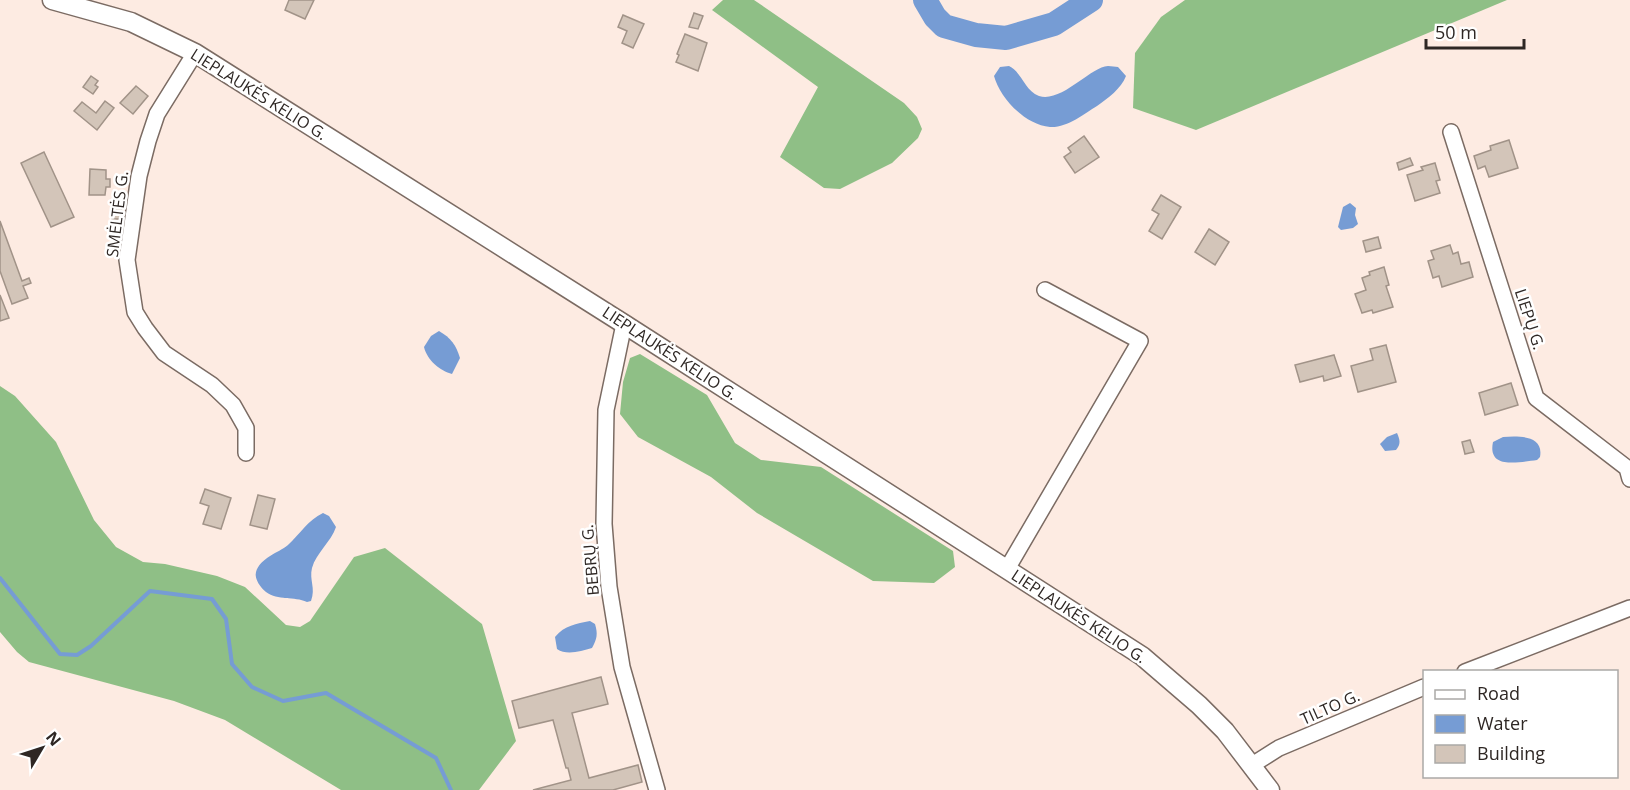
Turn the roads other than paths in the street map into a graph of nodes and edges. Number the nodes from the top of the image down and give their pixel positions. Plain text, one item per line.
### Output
1 (52, 0) edge
2 (195, 53) junction
3 (1451, 132) dead end
4 (1045, 290) dead end
5 (624, 324) junction
6 (246, 453) dead end
7 (1630, 479) edge
8 (1007, 569) junction
9 (1630, 608) edge
10 (1470, 670) edge
11 (1423, 688) edge
12 (1252, 765) junction
13 (657, 790) edge
14 (1270, 790) edge

1 - 2 main road, LIEPLAUKĖS KELIO G.
2 - 5 main road, LIEPLAUKĖS KELIO G.
2 - 6 street, SMĖLTĖS G.
3 - 7 street, LIEPŲ G.
4 - 8 street
5 - 8 main road, LIEPLAUKĖS KELIO G.
5 - 13 street, BEBRŲ G.
8 - 12 main road, LIEPLAUKĖS KELIO G.
9 - 10 street
11 - 12 street, TILTO G.
12 - 14 main road, LIEPLAUKĖS KELIO G.

